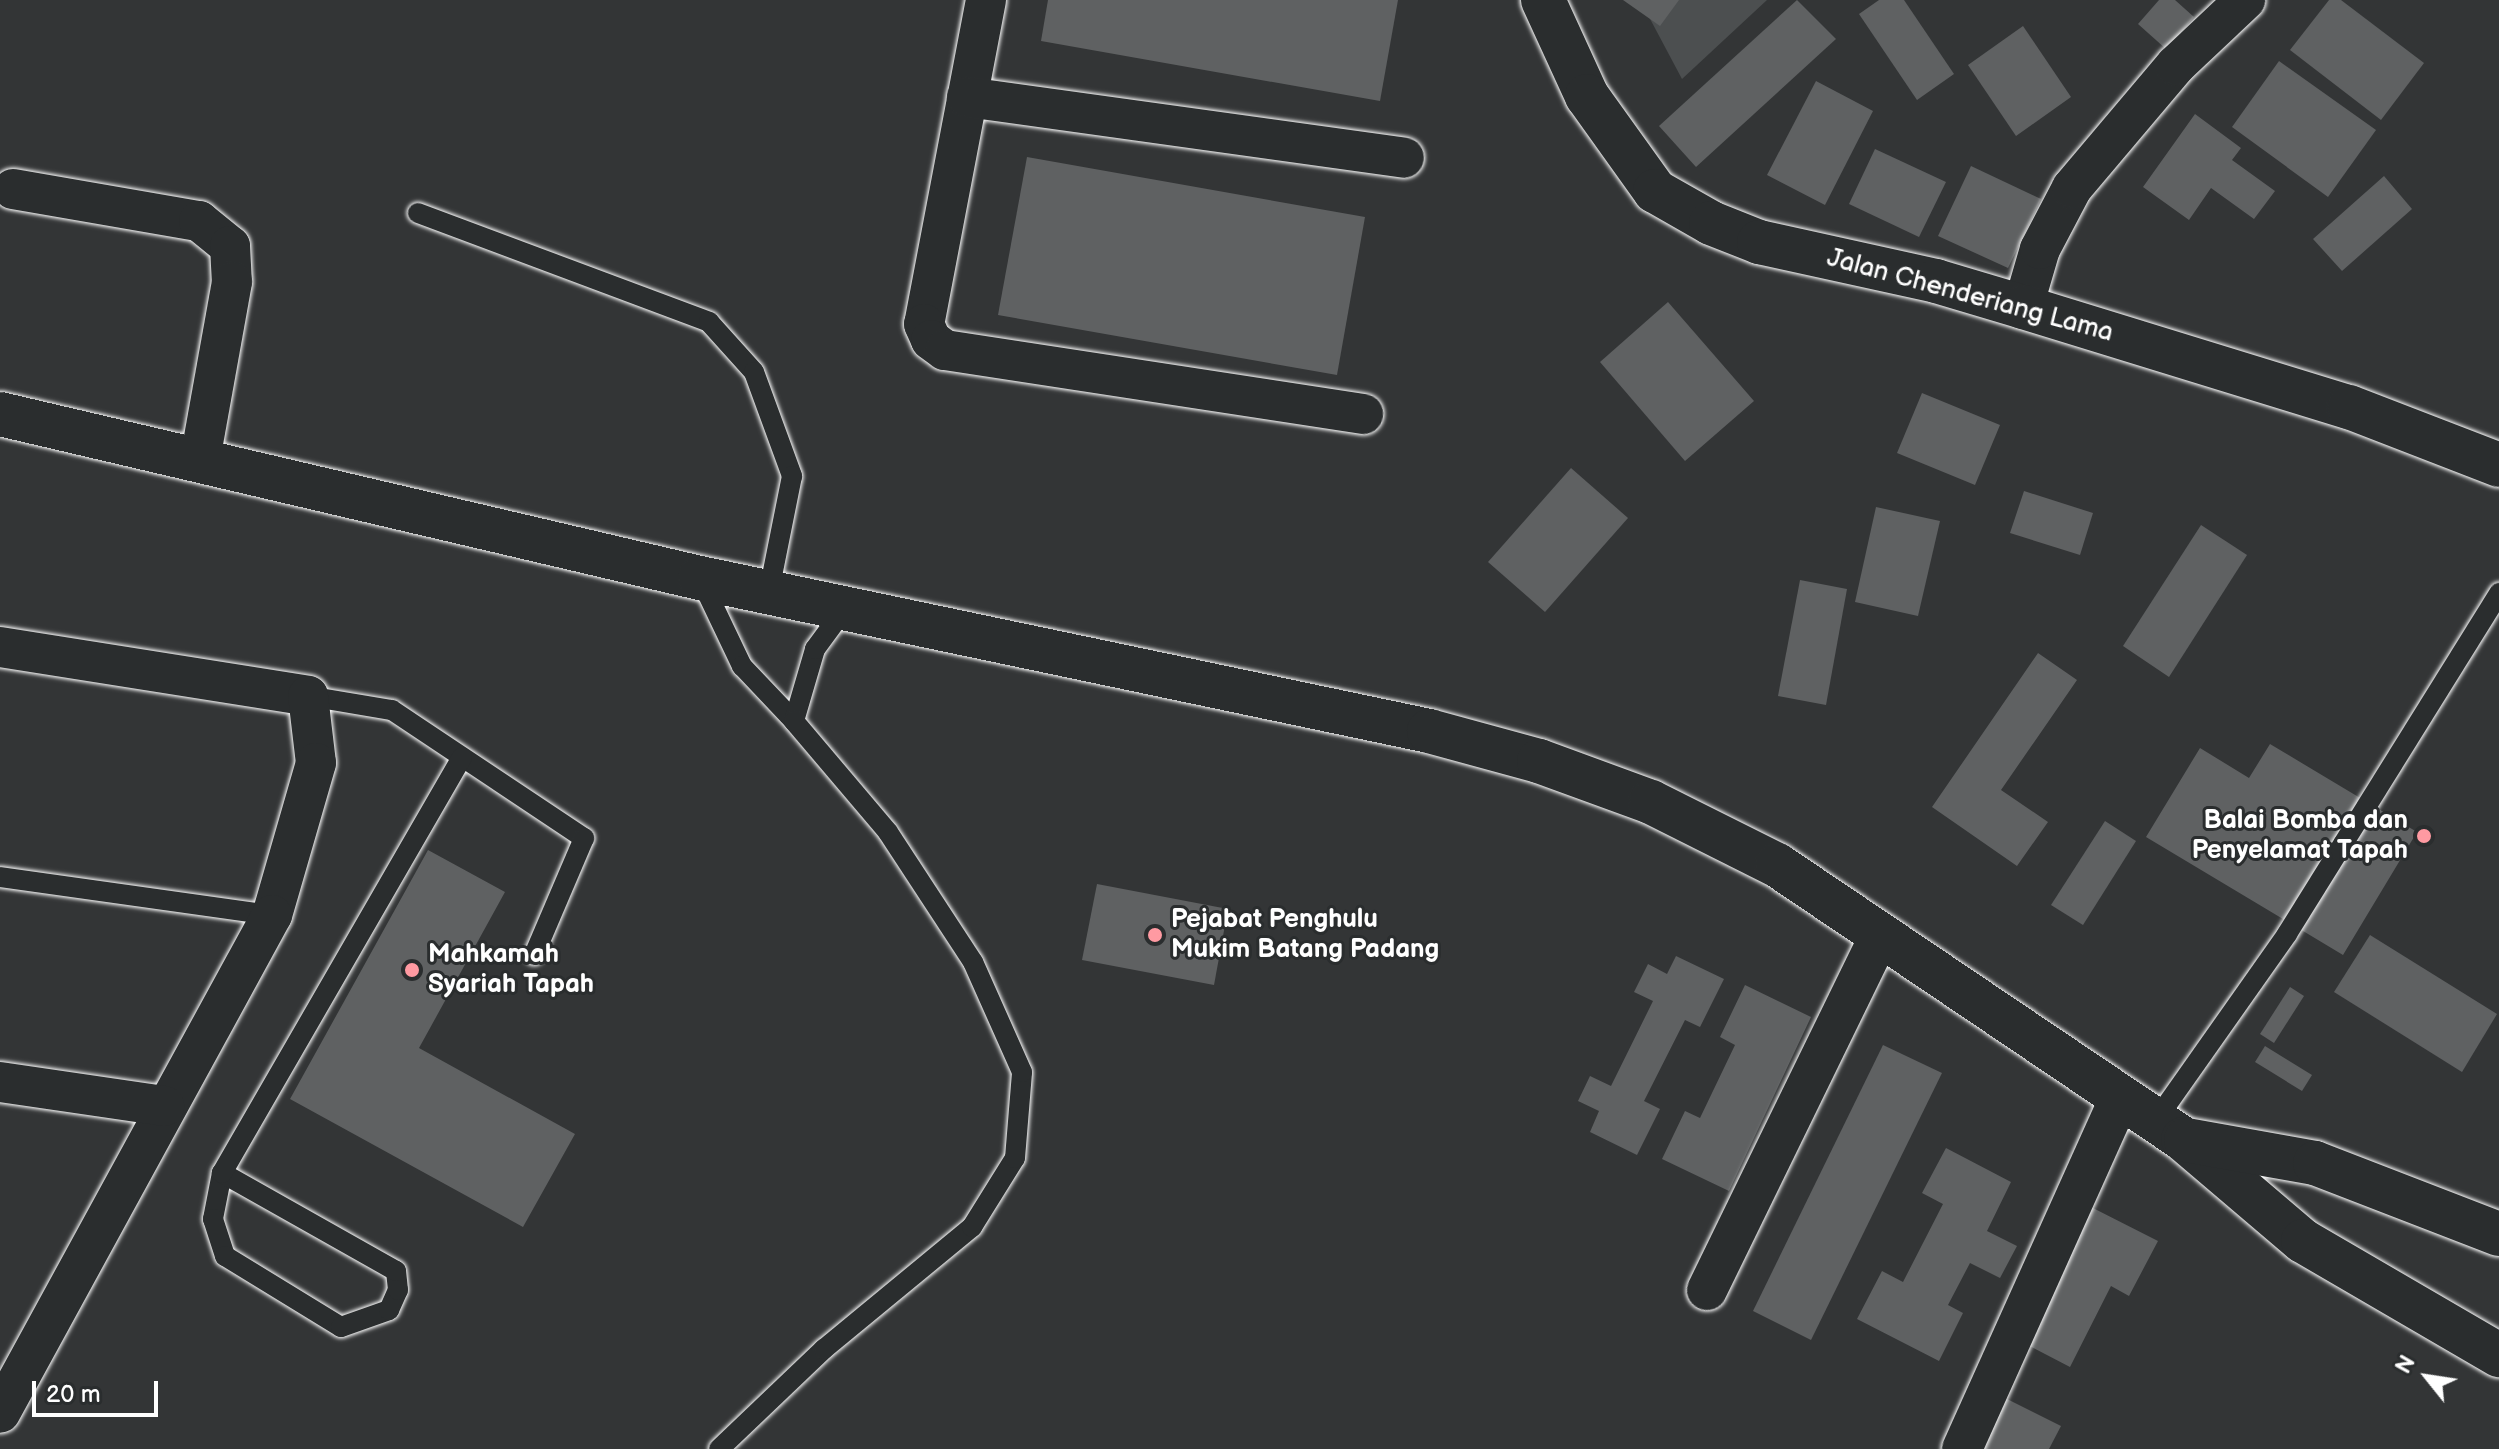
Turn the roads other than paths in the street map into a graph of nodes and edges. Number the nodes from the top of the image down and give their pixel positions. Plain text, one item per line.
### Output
1 (986, 0) edge
2 (1543, 0) edge
3 (2245, 0) edge
4 (967, 97) junction
5 (1404, 158) dead end
6 (13, 189) dead end
7 (418, 213) dead end
8 (2023, 307) junction
9 (0, 414) edge
10 (1363, 414) dead end
11 (200, 459) junction
12 (2499, 465) edge
13 (700, 578) junction
14 (769, 591) junction
15 (2499, 593) edge
16 (846, 607) junction
17 (0, 647) edge
18 (308, 696) junction
19 (794, 721) junction
20 (462, 757) junction
21 (0, 877) edge
22 (272, 915) junction
23 (1881, 934) junction
24 (534, 955) dead end
25 (0, 1082) edge
26 (2120, 1097) junction
27 (164, 1106) junction
28 (2170, 1130) junction
29 (222, 1173) junction
30 (2499, 1234) edge
31 (1707, 1290) dead end
32 (2499, 1355) edge
33 (0, 1413) edge
34 (719, 1449) edge
35 (1962, 1449) edge

1 - 4 street
2 - 8 main road, Jalan Chenderiang Lama
3 - 8 street
4 - 5 street
4 - 10 street
6 - 11 street
7 - 14 lane
8 - 12 main road, Jalan Chenderiang Lama
9 - 11 main road
11 - 13 main road
13 - 14 main road
13 - 19 lane
14 - 16 main road
15 - 28 lane
16 - 19 lane
16 - 23 main road
17 - 18 street
18 - 20 lane
18 - 22 street
19 - 34 lane
20 - 24 lane
20 - 29 lane
21 - 22 lane
22 - 27 street
23 - 26 main road
23 - 31 street
25 - 27 street
26 - 28 main road
26 - 35 street
27 - 33 street
28 - 30 main road
28 - 32 main road
29 - 29 lane

